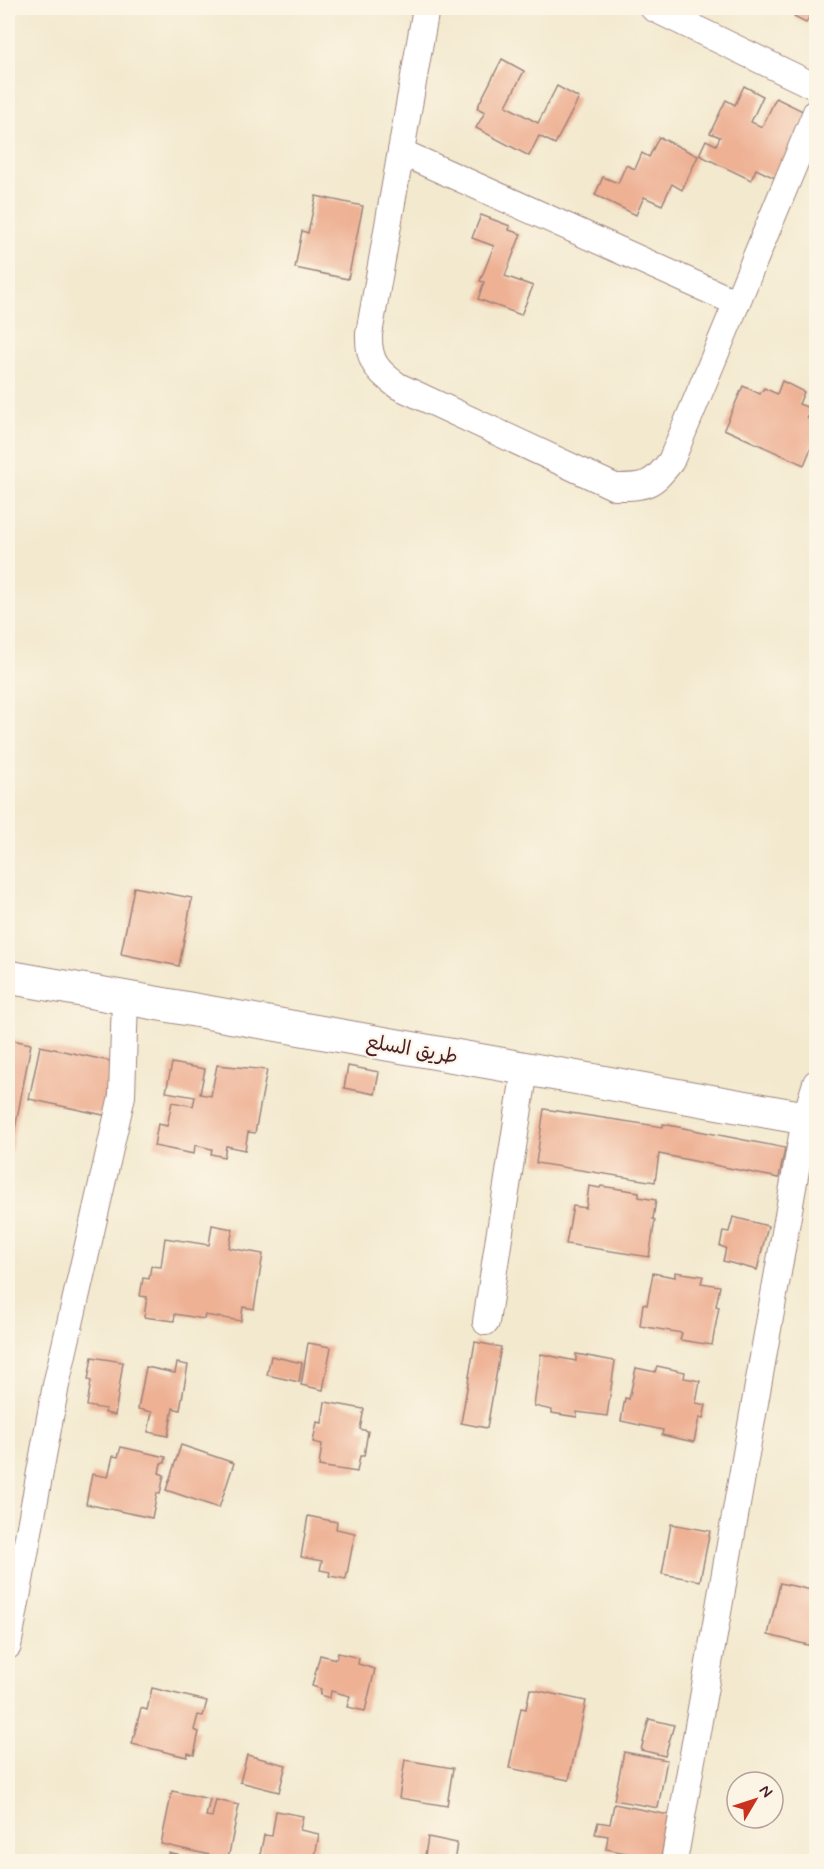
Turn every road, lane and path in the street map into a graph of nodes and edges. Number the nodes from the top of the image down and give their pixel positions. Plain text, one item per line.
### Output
1 (426, 8) edge
2 (653, 8) edge
3 (816, 87) edge
4 (816, 112) edge
5 (401, 152) junction
6 (737, 303) junction
7 (8, 977) edge
8 (125, 998) junction
9 (525, 1069) junction
10 (816, 1083) edge
11 (811, 1120) edge
12 (486, 1322) dead end
13 (8, 1646) edge
14 (674, 1862) edge

1 - 5 street
2 - 3 street
4 - 6 street
5 - 6 street
5 - 6 street
7 - 8 street, طريق السلع
8 - 9 street, طريق السلع
8 - 13 street
9 - 11 street, طريق السلع
9 - 12 street
10 - 11 street
11 - 14 street

